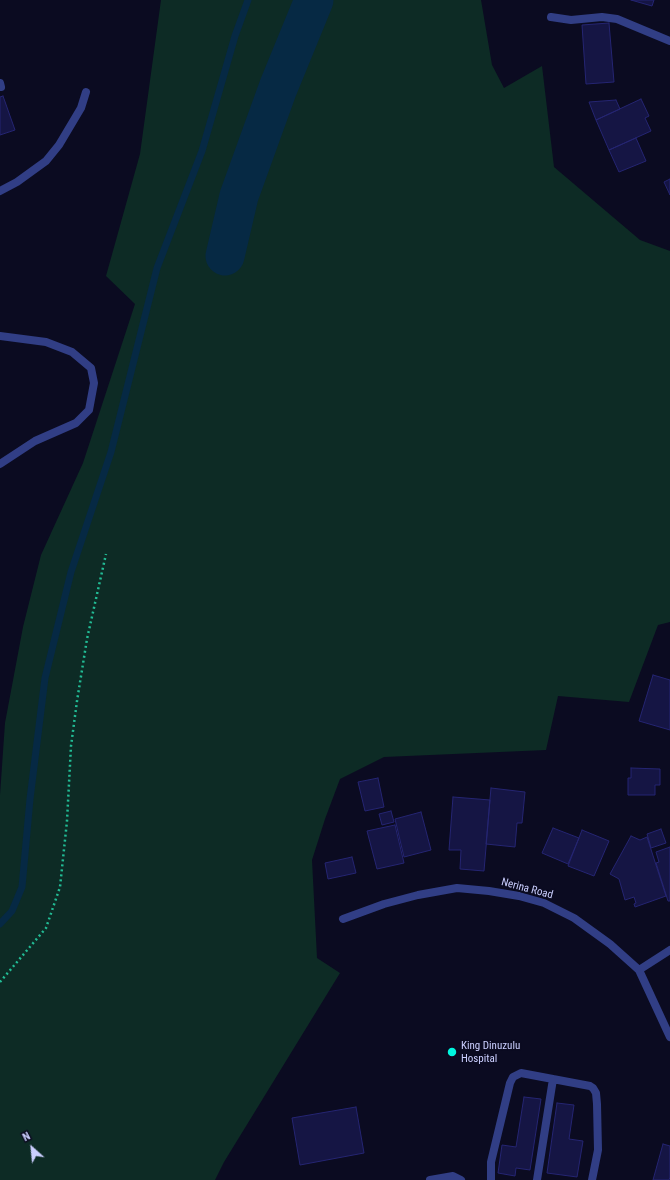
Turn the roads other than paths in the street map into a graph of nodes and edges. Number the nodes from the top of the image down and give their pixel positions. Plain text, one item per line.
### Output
1 (551, 17) dead end
2 (670, 41) edge
3 (86, 92) dead end
4 (0, 191) edge
5 (0, 336) edge
6 (0, 464) edge
7 (343, 919) dead end
8 (670, 950) edge
9 (639, 970) junction
10 (670, 1037) edge
11 (553, 1079) junction
12 (430, 1180) edge
13 (461, 1180) edge
14 (491, 1180) edge
15 (537, 1180) edge
16 (592, 1180) edge

1 - 2 street
3 - 4 street
5 - 6 street
7 - 9 street, Nerina Road
8 - 9 street
9 - 10 street, Nerina Road
11 - 14 street
11 - 15 street
11 - 16 street
12 - 13 street

